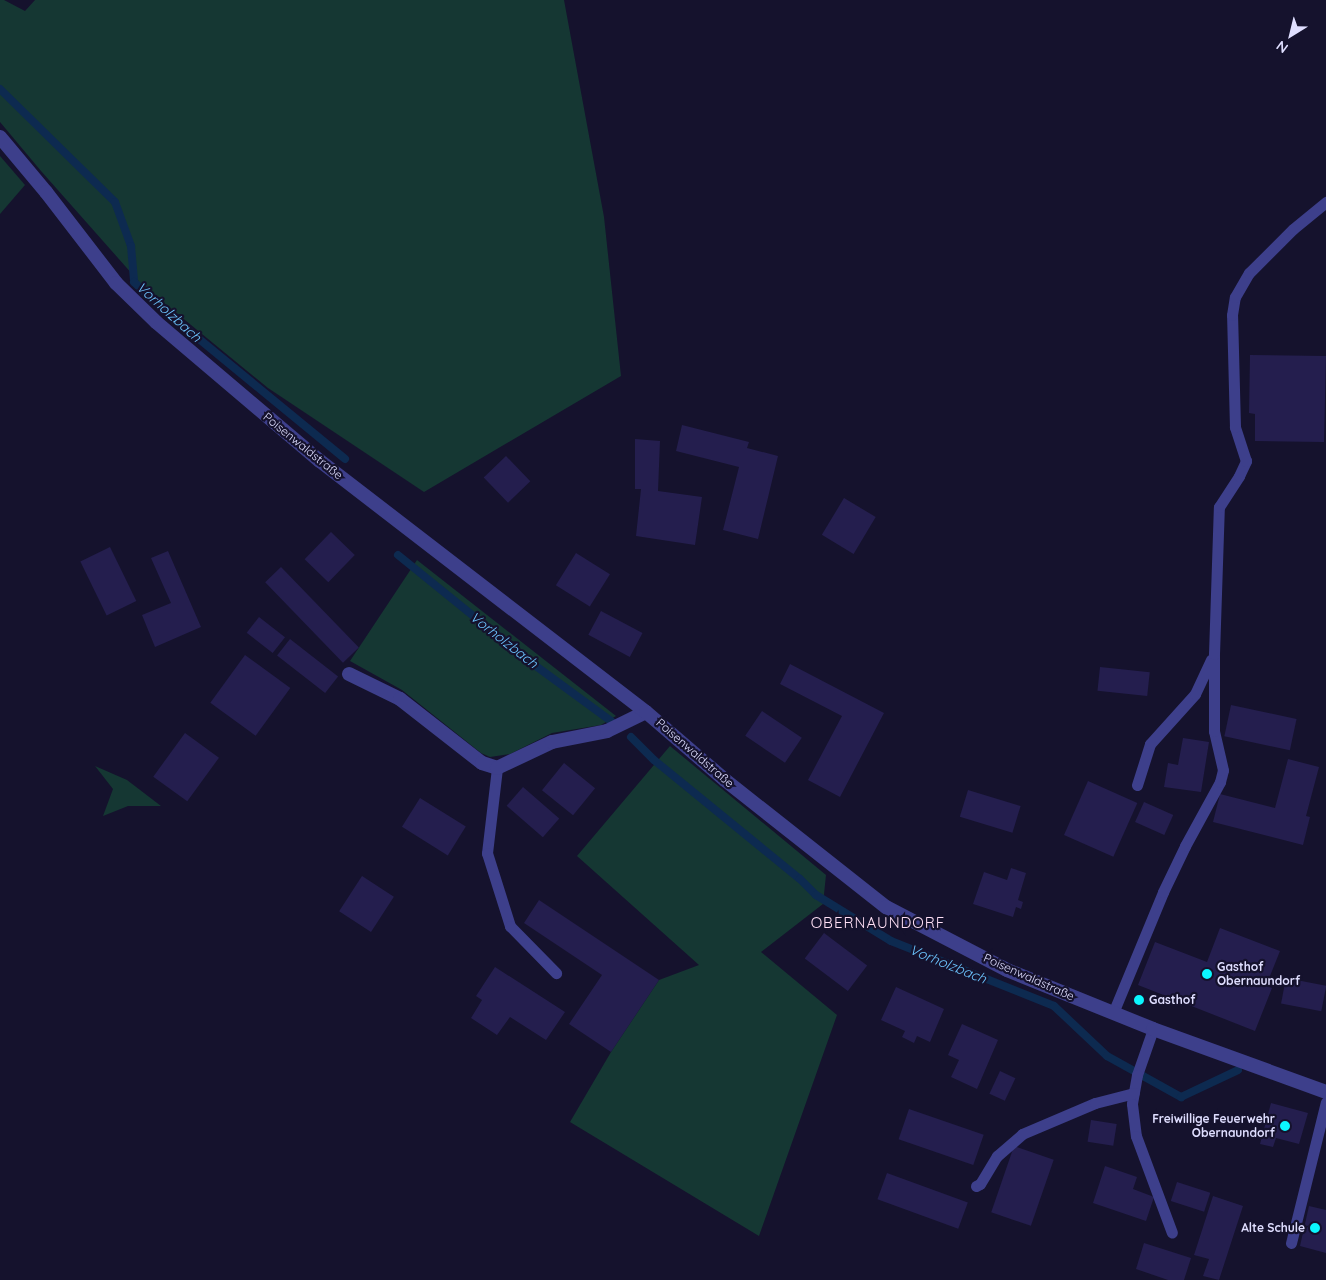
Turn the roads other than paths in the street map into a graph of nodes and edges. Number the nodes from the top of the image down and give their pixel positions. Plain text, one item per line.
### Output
1 (0, 138) edge
2 (1326, 202) edge
3 (1214, 654) junction
4 (349, 674) dead end
5 (646, 712) junction
6 (497, 768) junction
7 (1137, 785) dead end
8 (556, 973) dead end
9 (1113, 1013) junction
10 (1153, 1029) junction
11 (1134, 1091) junction
12 (1326, 1092) edge
13 (1326, 1102) edge
14 (976, 1186) dead end
15 (1172, 1233) dead end
16 (1291, 1243) dead end

1 - 5 street, Poisenwaldstraße
2 - 3 lane
3 - 7 lane
3 - 9 lane
4 - 6 street
5 - 6 street, Poisenwaldstraße
5 - 9 street, Poisenwaldstraße
6 - 8 lane
9 - 10 street, Poisenwaldstraße
10 - 11 lane
10 - 12 street, Poisenwaldstraße
11 - 14 lane
11 - 15 lane
13 - 16 lane

